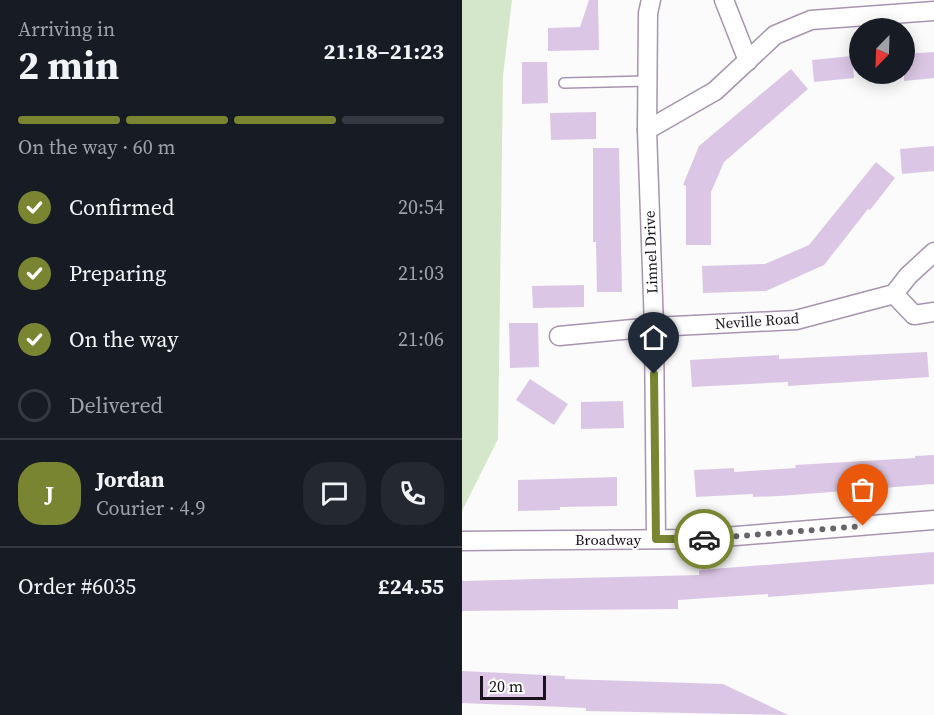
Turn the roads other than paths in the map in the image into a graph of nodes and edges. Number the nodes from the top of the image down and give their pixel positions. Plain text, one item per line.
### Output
1 (651, 0) edge
2 (724, 0) edge
3 (934, 11) edge
4 (748, 61) junction
5 (647, 81) junction
6 (564, 83) dead end
7 (647, 130) junction
8 (934, 252) edge
9 (894, 294) junction
10 (934, 312) edge
11 (654, 327) junction
12 (559, 336) dead end
13 (934, 520) edge
14 (656, 539) junction
15 (462, 541) edge

1 - 5 street, Linnel Drive
2 - 4 street
3 - 4 street
4 - 7 street
5 - 6 lane
5 - 7 street, Linnel Drive
7 - 11 street, Linnel Drive
8 - 9 street
9 - 10 street
9 - 11 street, Neville Road
11 - 12 street, Neville Road
11 - 14 street, Linnel Drive
13 - 14 street, Broadway
14 - 15 street, Broadway

